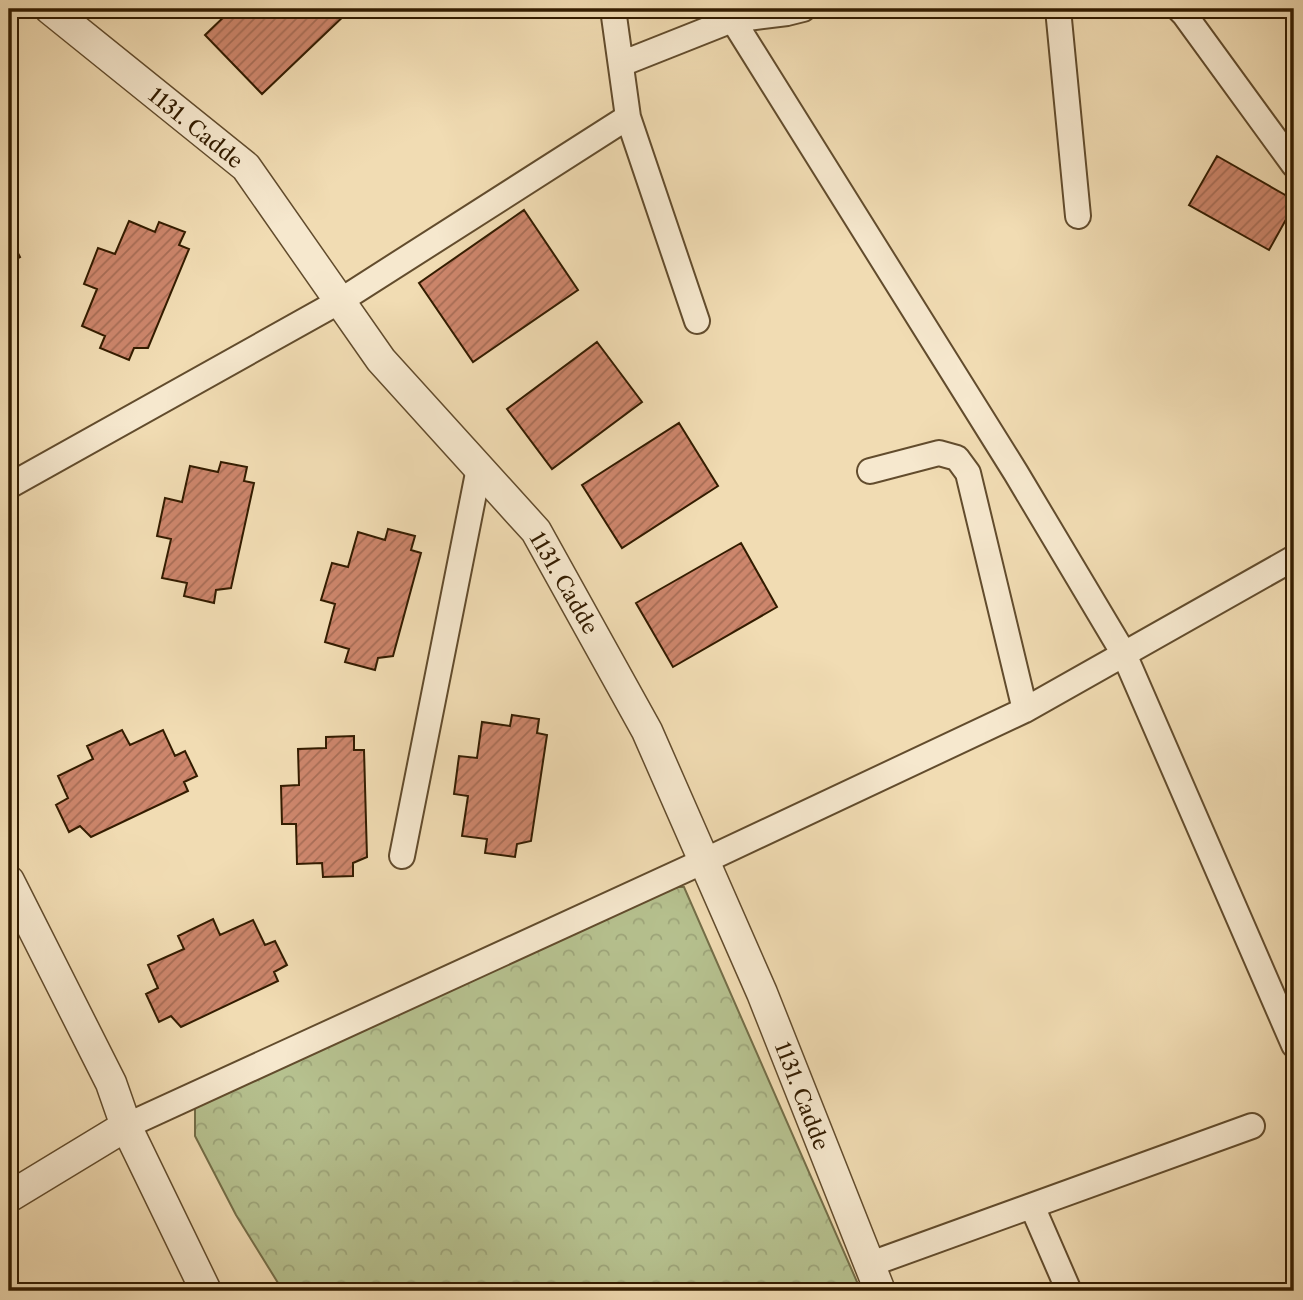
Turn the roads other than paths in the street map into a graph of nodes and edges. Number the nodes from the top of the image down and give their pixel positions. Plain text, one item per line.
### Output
1 (50, 9) edge
2 (613, 9) edge
3 (803, 9) edge
4 (1058, 9) edge
5 (1179, 9) edge
6 (729, 14) edge
7 (621, 64) junction
8 (628, 117) junction
9 (1287, 137) edge
10 (1294, 165) edge
11 (1079, 216) dead end
12 (340, 301) junction
13 (697, 321) dead end
14 (479, 468) junction
15 (870, 471) dead end
16 (9, 486) edge
17 (1294, 558) edge
18 (1124, 654) junction
19 (1025, 709) junction
20 (402, 856) dead end
21 (704, 861) junction
22 (10, 888) edge
23 (1294, 1045) edge
24 (126, 1126) junction
25 (1252, 1126) dead end
26 (9, 1197) edge
27 (1032, 1206) junction
28 (874, 1278) edge
29 (206, 1291) edge
30 (1069, 1291) edge

1 - 12 street, 1131. Cadde
2 - 7 street
3 - 6 street
4 - 11 street
5 - 9 street
6 - 7 street
6 - 18 street
7 - 8 street
8 - 12 street
8 - 13 street
9 - 10 street
12 - 14 street, 1131. Cadde
12 - 16 street
14 - 20 street
14 - 21 street, 1131. Cadde
15 - 19 street
17 - 18 street
18 - 19 street
18 - 23 street
19 - 21 street
21 - 24 street
21 - 28 street, 1131. Cadde
22 - 24 street
24 - 26 street
24 - 29 street
25 - 27 street
27 - 28 street
27 - 30 street

